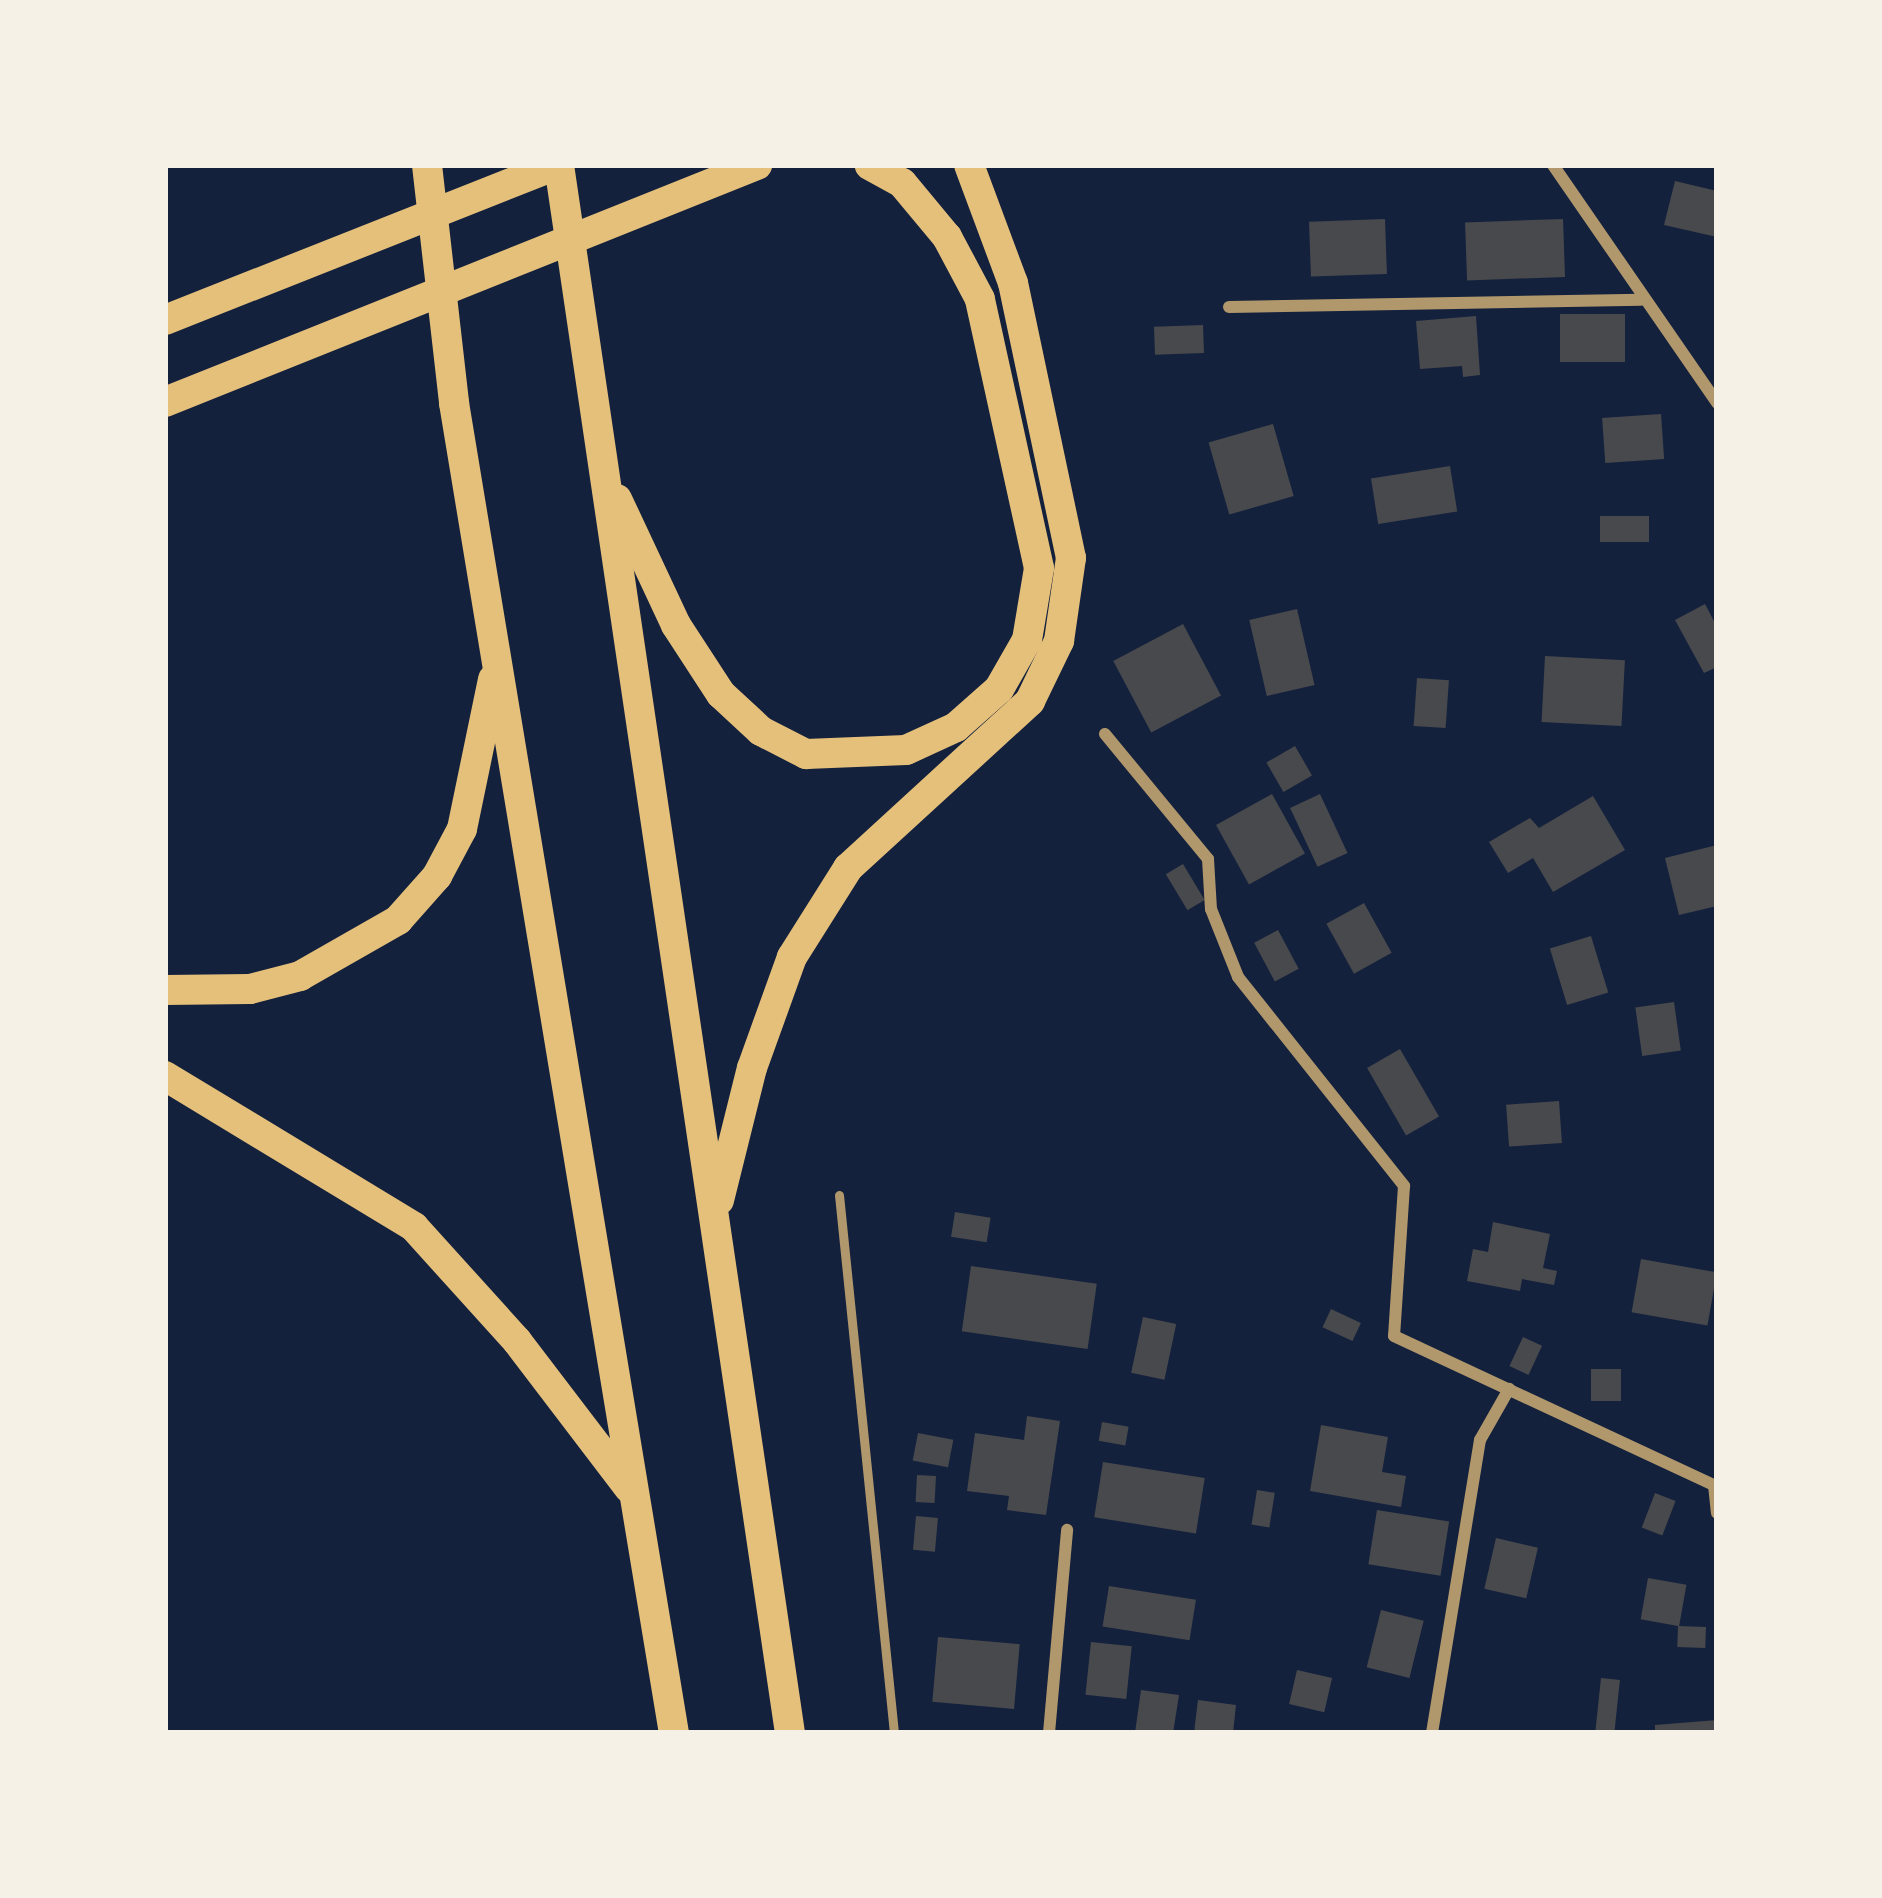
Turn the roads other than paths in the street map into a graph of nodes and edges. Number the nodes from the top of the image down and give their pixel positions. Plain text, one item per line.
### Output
1 (427, 165) edge
2 (557, 165) edge
3 (757, 165) edge
4 (870, 165) edge
5 (969, 165) edge
6 (1553, 165) edge
7 (1641, 300) junction
8 (1229, 308) dead end
9 (165, 320) edge
10 (207, 383) junction
11 (165, 402) edge
12 (1717, 403) edge
13 (165, 413) edge
14 (602, 467) junction
15 (497, 649) junction
16 (1105, 734) dead end
17 (165, 989) edge
18 (165, 1076) edge
19 (839, 1195) dead end
20 (714, 1218) junction
21 (1508, 1389) junction
22 (634, 1494) junction
23 (1717, 1513) edge
24 (1066, 1530) dead end
25 (674, 1733) edge
26 (790, 1733) edge
27 (894, 1733) edge
28 (1049, 1733) edge
29 (1432, 1733) edge

1 - 15 main road
2 - 9 main road
2 - 14 main road
3 - 10 main road
4 - 14 main road
5 - 20 main road
6 - 7 street
7 - 8 street
7 - 12 street
10 - 11 main road
10 - 13 main road
14 - 20 main road
15 - 17 main road
15 - 22 main road
16 - 21 street
18 - 22 main road
19 - 27 lane
20 - 26 main road
21 - 23 street
21 - 29 street
22 - 25 main road
24 - 28 street

